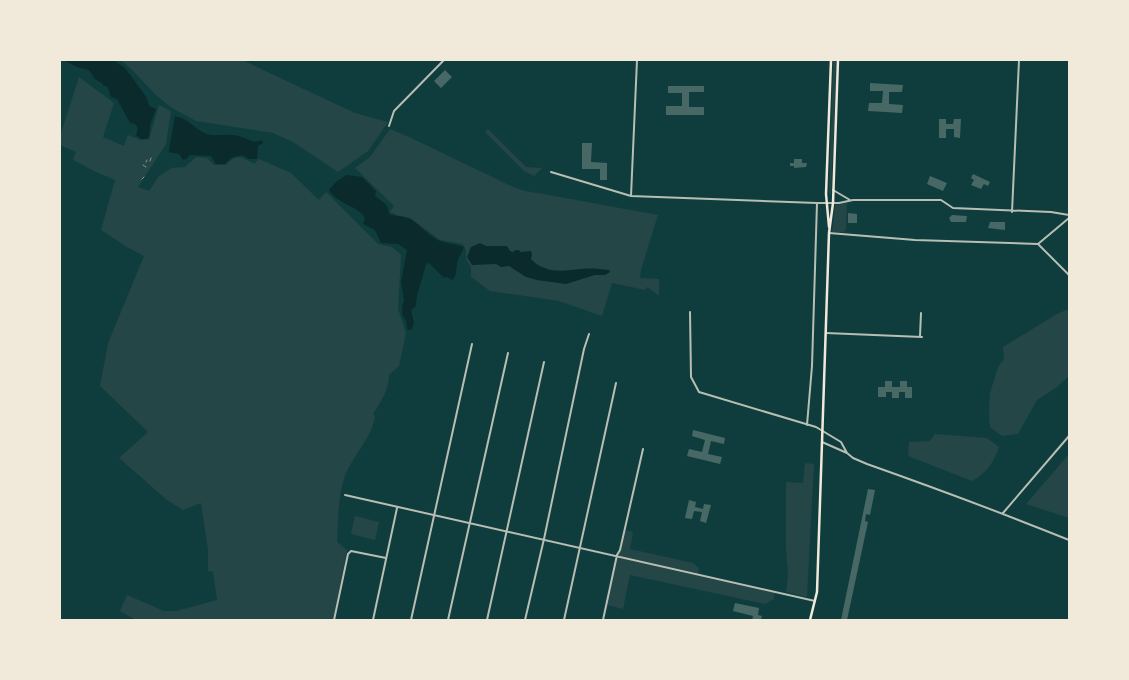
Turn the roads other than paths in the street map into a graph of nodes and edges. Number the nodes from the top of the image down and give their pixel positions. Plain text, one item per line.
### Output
1 (444, 60) edge
2 (637, 60) edge
3 (832, 60) edge
4 (838, 60) edge
5 (1020, 60) edge
6 (389, 126) dead end
7 (551, 172) dead end
8 (833, 190) junction
9 (631, 196) junction
10 (850, 200) junction
11 (817, 203) junction
12 (827, 203) junction
13 (833, 203) junction
14 (1012, 212) junction
15 (1069, 216) edge
16 (829, 233) junction
17 (1038, 244) junction
18 (1069, 275) edge
19 (690, 312) dead end
20 (921, 313) dead end
21 (826, 333) junction
22 (589, 334) dead end
23 (472, 344) dead end
24 (508, 353) dead end
25 (544, 362) dead end
26 (616, 383) dead end
27 (807, 425) junction
28 (822, 430) junction
29 (1069, 436) edge
30 (822, 442) junction
31 (643, 450) dead end
32 (847, 453) junction
33 (345, 495) dead end
34 (397, 508) junction
35 (1003, 513) junction
36 (434, 515) junction
37 (469, 523) junction
38 (506, 532) junction
39 (544, 539) junction
40 (1069, 540) edge
41 (580, 547) junction
42 (617, 555) junction
43 (386, 558) junction
44 (815, 601) junction
45 (334, 620) edge
46 (373, 620) edge
47 (411, 620) edge
48 (448, 620) edge
49 (487, 620) edge
50 (526, 620) edge
51 (564, 620) edge
52 (603, 620) edge
53 (810, 620) edge

1 - 6 street
2 - 9 street
3 - 12 main road
4 - 8 main road
5 - 14 street
7 - 9 street
8 - 10 street
8 - 13 main road
9 - 11 street
10 - 13 street
10 - 14 street
11 - 12 street
11 - 27 street
12 - 13 street
12 - 16 main road
13 - 16 main road
14 - 15 street
15 - 17 street
16 - 17 street
16 - 21 main road
17 - 18 street
19 - 27 street
20 - 21 street
21 - 28 main road
22 - 39 street
23 - 36 street
24 - 37 street
25 - 38 street
26 - 41 street
27 - 28 street
28 - 30 main road
28 - 32 street
29 - 35 street
30 - 32 street
30 - 44 main road
31 - 42 street
32 - 35 street
33 - 34 street
34 - 36 street
34 - 43 street
35 - 40 street
36 - 37 street
36 - 47 street
37 - 38 street
37 - 48 street
38 - 39 street
38 - 49 street
39 - 41 street
39 - 50 street
41 - 42 street
41 - 51 street
42 - 44 street
42 - 52 street
43 - 45 street
43 - 46 street
44 - 53 main road

